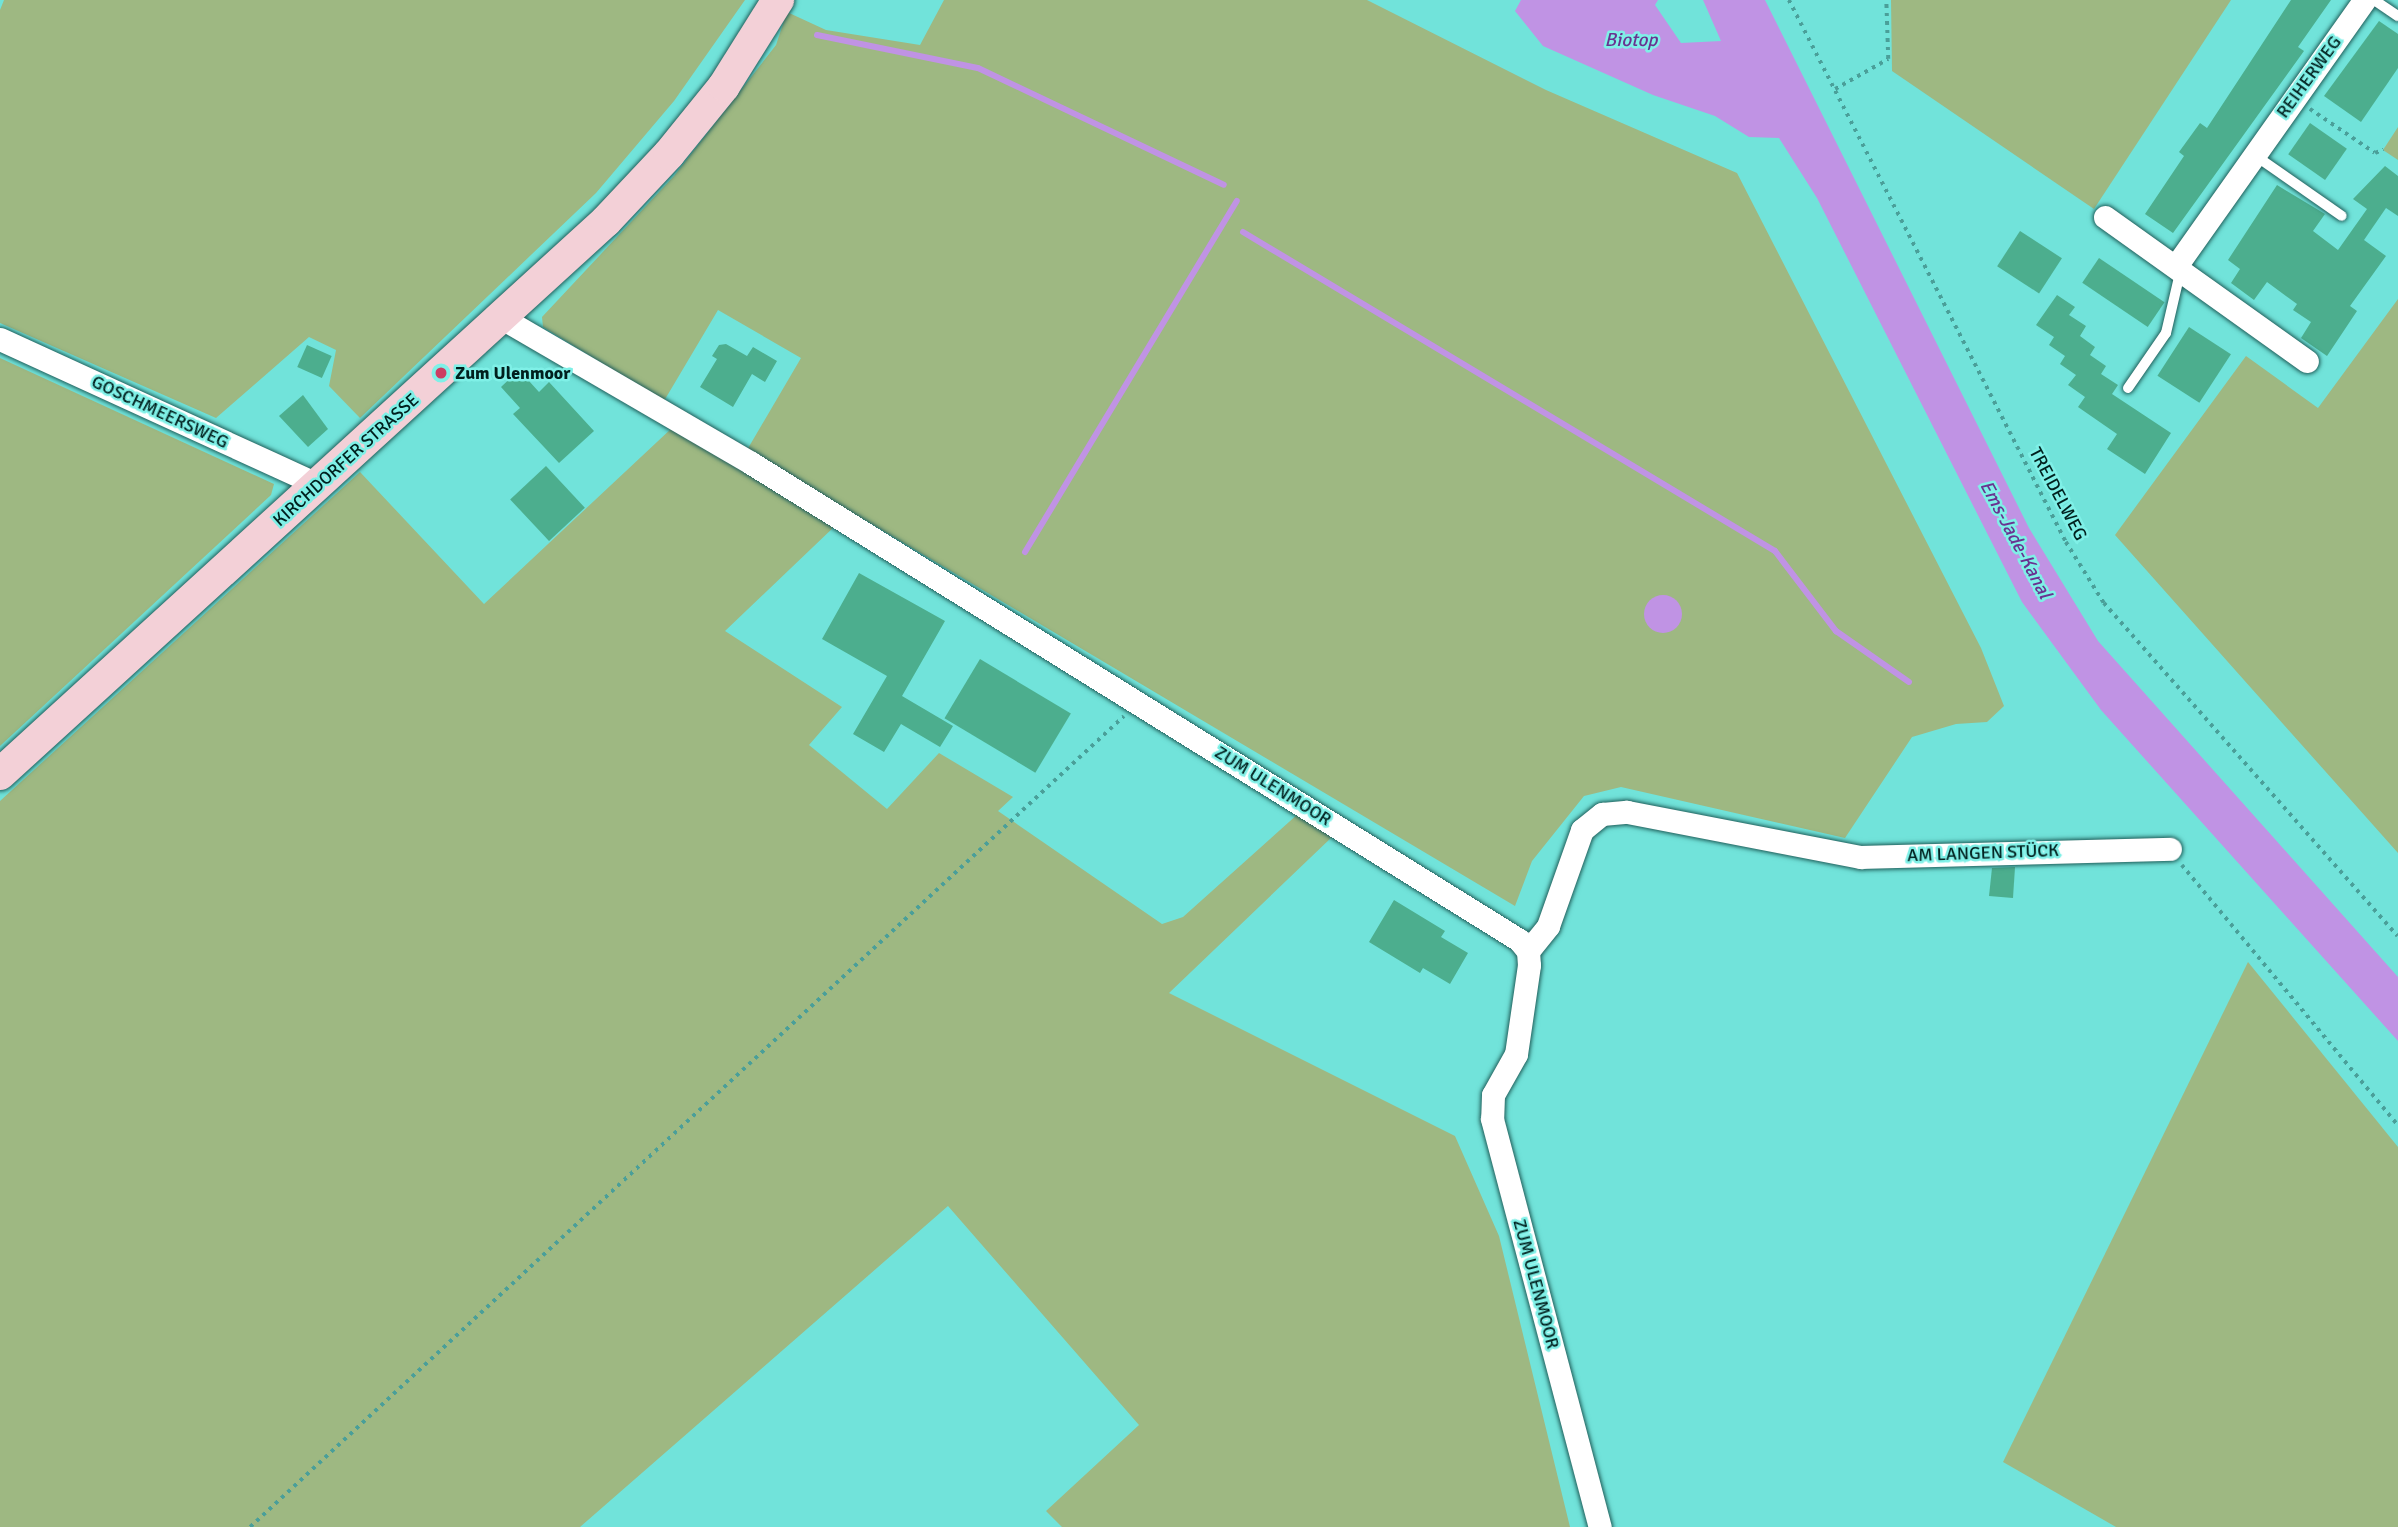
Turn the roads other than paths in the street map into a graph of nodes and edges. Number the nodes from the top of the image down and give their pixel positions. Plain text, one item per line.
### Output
1 (778, 0) edge
2 (2364, 0) edge
3 (2374, 0) edge
4 (2398, 16) edge
5 (2253, 154) junction
6 (2342, 216) dead end
7 (2105, 217) dead end
8 (2178, 269) junction
9 (502, 318) junction
10 (0, 339) edge
11 (2307, 361) dead end
12 (2128, 388) dead end
13 (319, 485) junction
14 (0, 774) edge
15 (2170, 849) road end
16 (1528, 951) junction
17 (1600, 1527) edge

1 - 9 street, KIRCHDORFER STRASSE
2 - 5 street, REIHERWEG
3 - 4 lane
5 - 6 lane
5 - 8 street, REIHERWEG
7 - 8 street
8 - 11 street
8 - 12 lane, REIHERWEG
9 - 13 street, KIRCHDORFER STRASSE
9 - 16 street, ZUM ULENMOOR
10 - 13 street, GOSCHMEERSWEG
13 - 14 street, KIRCHDORFER STRASSE
15 - 16 street, AM LANGEN STÜCK
16 - 17 street, ZUM ULENMOOR

